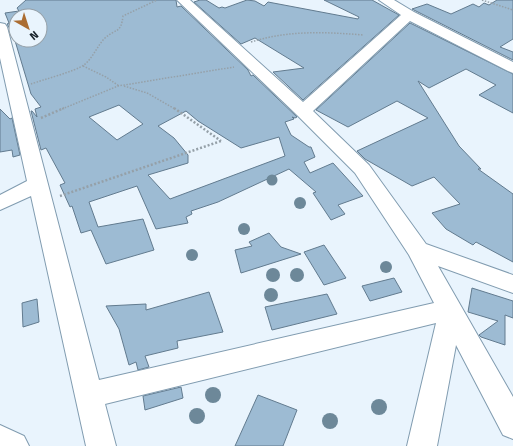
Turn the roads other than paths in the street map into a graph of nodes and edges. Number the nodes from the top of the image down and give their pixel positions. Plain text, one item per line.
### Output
1 (183, 0) edge
2 (412, 0) edge
3 (390, 3) edge
4 (409, 15) junction
5 (0, 27) edge
6 (513, 68) edge
7 (303, 111) junction
8 (40, 193) junction
9 (0, 203) edge
10 (418, 250) junction
11 (513, 284) edge
12 (451, 309) junction
13 (89, 395) junction
14 (513, 425) edge
15 (0, 440) edge
16 (14, 446) edge
17 (101, 446) edge
18 (422, 446) edge

1 - 7 street
2 - 3 street
3 - 4 street
4 - 6 street
4 - 7 street
5 - 8 street
7 - 10 street
8 - 9 street
8 - 13 street
10 - 11 street
10 - 12 street
12 - 13 street
12 - 14 street
12 - 18 street
13 - 17 street
15 - 16 street

